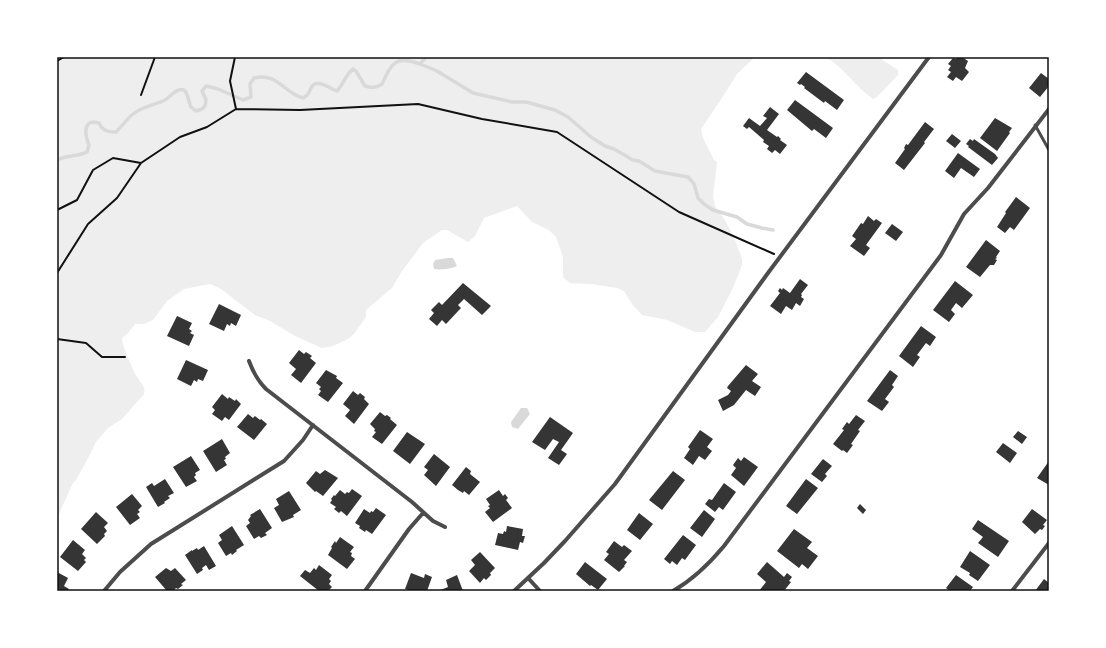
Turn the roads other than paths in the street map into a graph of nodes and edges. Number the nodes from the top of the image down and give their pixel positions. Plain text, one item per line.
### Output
1 (929, 57) edge
2 (1049, 109) edge
3 (1035, 125) junction
4 (1049, 150) edge
5 (249, 361) dead end
6 (313, 425) junction
7 (424, 513) junction
8 (444, 527) dead end
9 (1049, 543) edge
10 (528, 578) junction
11 (104, 591) edge
12 (365, 591) edge
13 (514, 591) edge
14 (540, 591) edge
15 (673, 591) edge
16 (1012, 591) edge

1 - 10 street
2 - 3 street
3 - 4 lane
3 - 15 street
5 - 6 street
6 - 7 street
6 - 11 street
7 - 8 street
7 - 12 street
9 - 16 street
10 - 13 street
10 - 14 street

